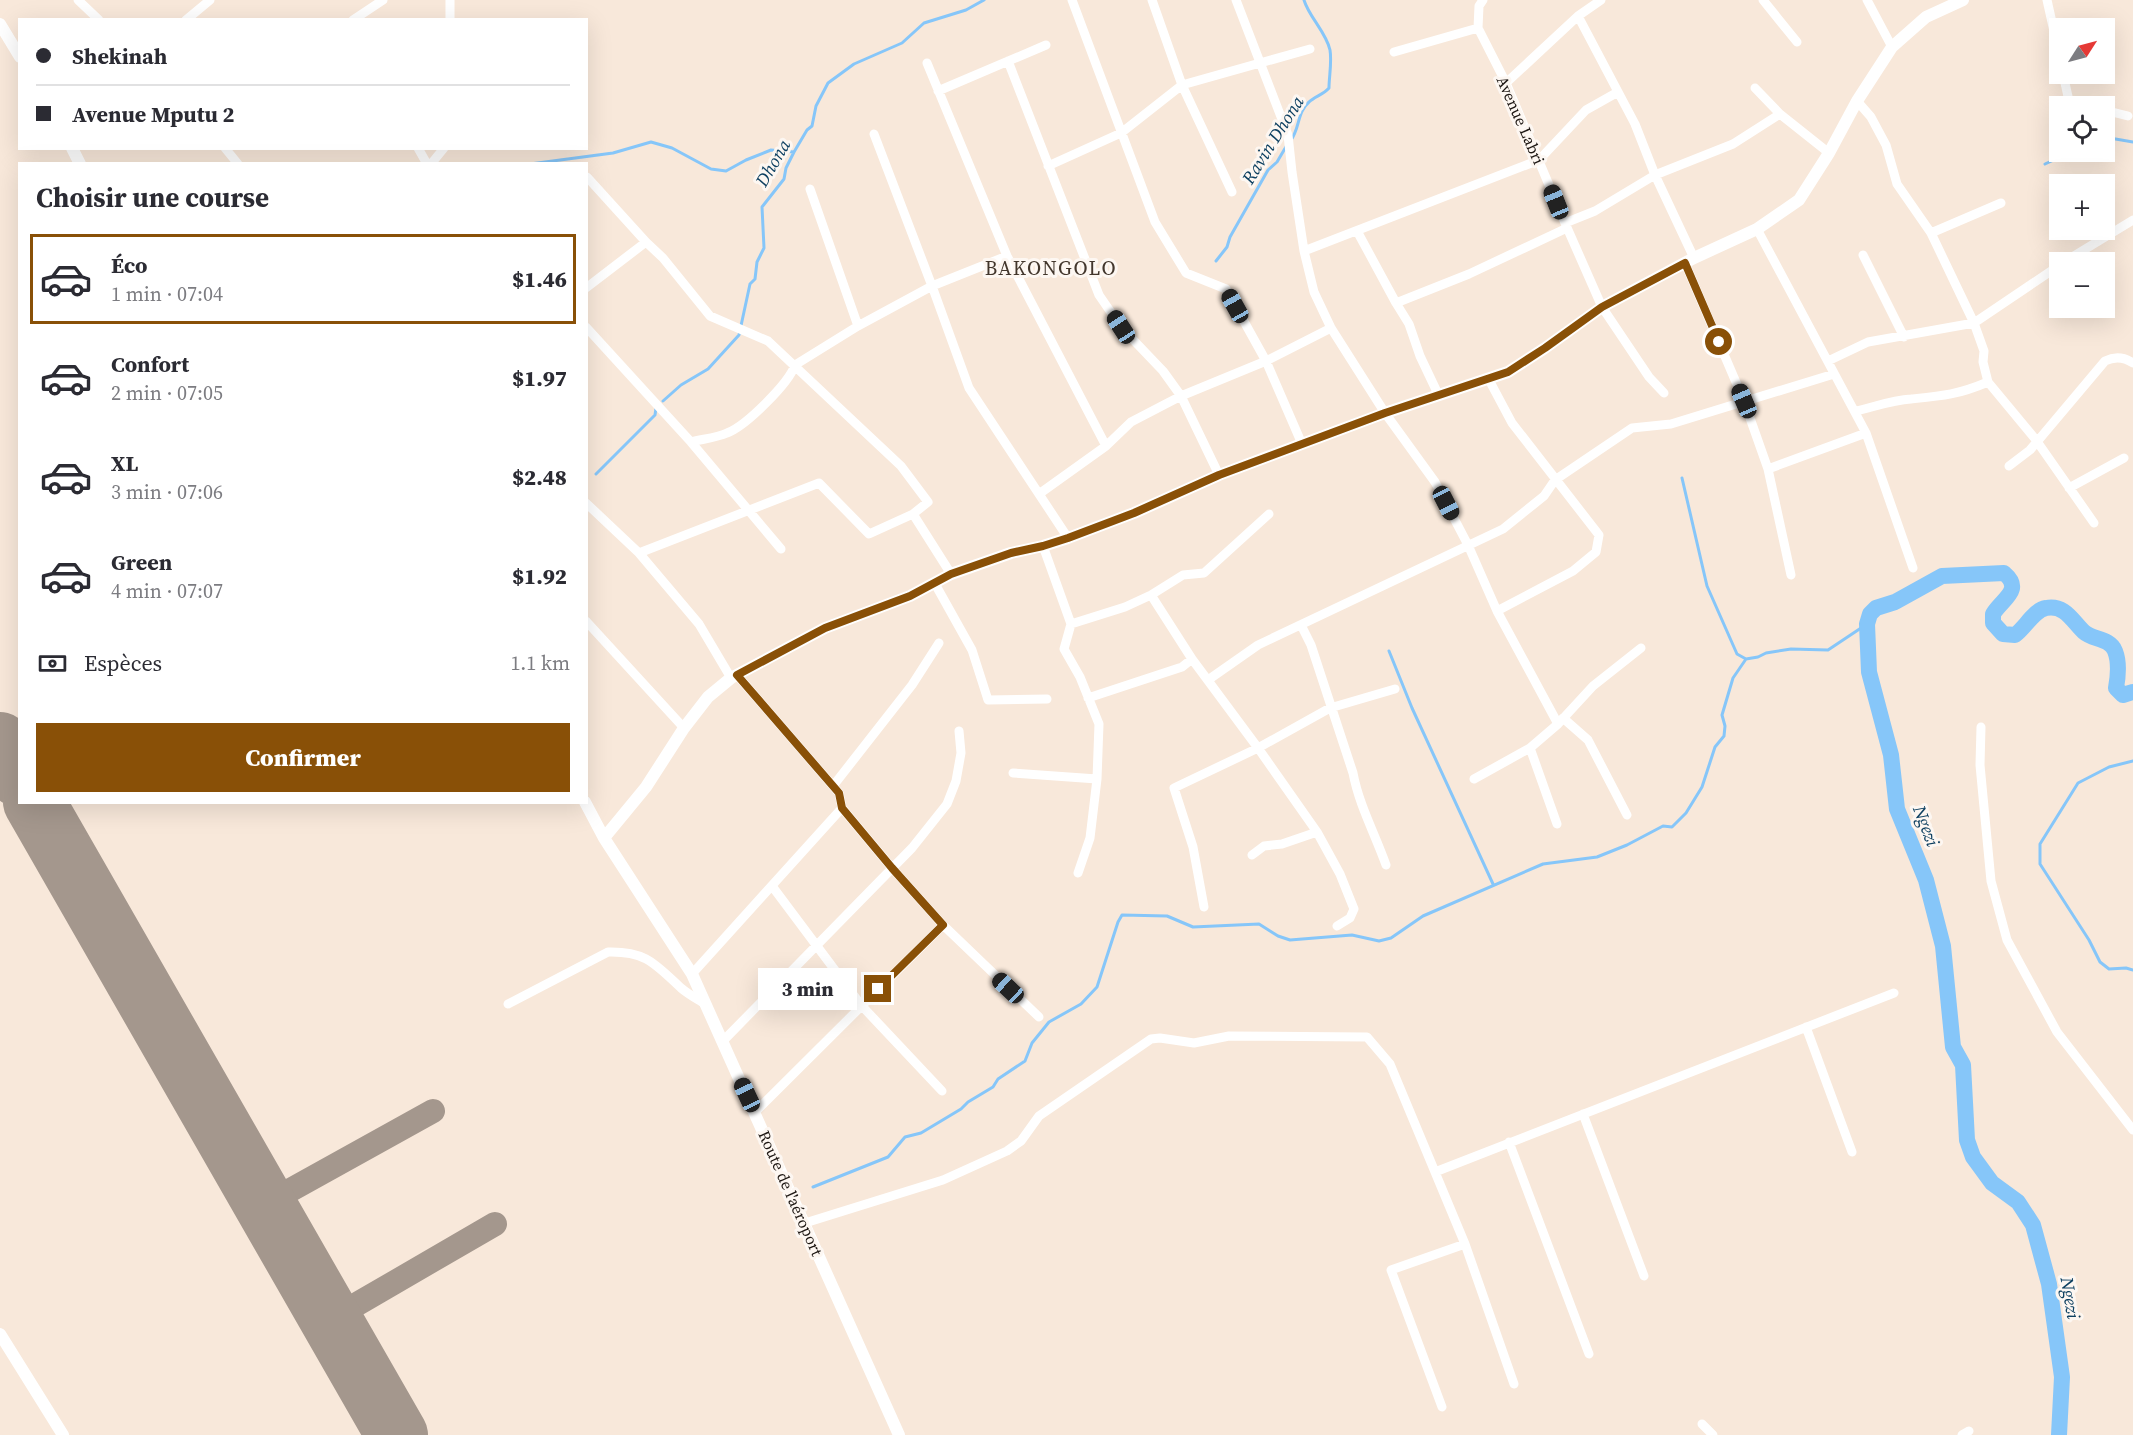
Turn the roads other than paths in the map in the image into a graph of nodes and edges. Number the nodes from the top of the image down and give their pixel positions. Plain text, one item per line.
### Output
1 (78, 0) edge
2 (210, 0) edge
3 (383, 0) edge
4 (450, 0) edge
5 (1072, 0) edge
6 (1152, 0) edge
7 (1236, 0) edge
8 (1483, 0) edge
9 (1601, 0) edge
10 (1763, 0) edge
11 (1867, 0) edge
12 (1963, 0) edge
13 (2047, 0) edge
14 (1578, 16) junction
15 (97, 18) edge
16 (188, 18) edge
17 (356, 18) edge
18 (450, 18) edge
19 (2051, 18) edge
20 (0, 24) edge
21 (1478, 28) junction
22 (1797, 42) dead end
23 (1046, 45) dead end
24 (1892, 47) junction
25 (1310, 49) dead end
26 (1394, 52) dead end
27 (18, 54) edge
28 (1008, 61) junction
29 (927, 63) dead end
30 (1261, 63) junction
31 (1506, 83) junction
32 (1182, 85) junction
33 (1755, 87) dead end
34 (938, 91) junction
35 (1618, 92) junction
36 (1857, 101) junction
37 (2115, 113) edge
38 (1780, 114) junction
39 (2128, 116) dead end
40 (1121, 133) junction
41 (874, 134) dead end
42 (227, 150) edge
43 (442, 150) edge
44 (1829, 153) junction
45 (1539, 160) junction
46 (236, 162) edge
47 (433, 162) edge
48 (1048, 166) junction
49 (1655, 175) junction
50 (588, 178) edge
51 (810, 189) dead end
52 (1232, 192) dead end
53 (2001, 203) dead end
54 (2133, 220) edge
55 (1566, 226) junction
56 (1757, 230) junction
57 (1357, 231) junction
58 (1931, 233) junction
59 (646, 242) junction
60 (1304, 251) junction
61 (2080, 252) edge
62 (1863, 255) dead end
63 (1007, 256) junction
64 (1689, 261) junction
65 (2049, 272) edge
66 (588, 286) edge
67 (932, 286) junction
68 (1396, 303) junction
69 (1602, 307) junction
70 (1974, 323) junction
71 (858, 326) junction
72 (1331, 328) junction
73 (588, 329) edge
74 (1904, 337) junction
75 (1266, 361) junction
76 (1828, 361) junction
77 (2133, 363) edge
78 (795, 365) junction
79 (1834, 374) junction
80 (1488, 378) junction
81 (1988, 382) junction
82 (1664, 393) dead end
83 (1438, 394) junction
84 (1181, 396) junction
85 (1744, 401) junction
86 (1856, 411) junction
87 (1385, 413) junction
88 (1866, 433) junction
89 (2036, 440) junction
90 (691, 442) junction
91 (1302, 444) junction
92 (1106, 446) junction
93 (2124, 458) dead end
94 (2009, 466) dead end
95 (1768, 469) junction
96 (1219, 475) junction
97 (1555, 480) junction
98 (2069, 488) junction
99 (1039, 494) junction
100 (588, 505) edge
101 (747, 511) junction
102 (913, 514) junction
103 (1269, 514) dead end
104 (2094, 523) dead end
105 (1068, 538) junction
106 (1468, 545) junction
107 (1043, 546) junction
108 (781, 549) dead end
109 (639, 553) junction
110 (1913, 568) dead end
111 (951, 574) junction
112 (1791, 575) dead end
113 (934, 582) junction
114 (1151, 595) junction
115 (1497, 611) junction
116 (588, 623) edge
117 (1071, 624) junction
118 (1301, 625) junction
119 (939, 643) dead end
120 (1641, 648) dead end
121 (1192, 658) junction
122 (734, 677) junction
123 (1208, 680) junction
124 (1395, 689) dead end
125 (1088, 698) junction
126 (1047, 699) dead end
127 (1330, 708) junction
128 (1561, 721) junction
129 (1981, 727) dead end
130 (684, 728) junction
131 (959, 731) dead end
132 (1258, 748) junction
133 (1530, 748) junction
134 (1013, 773) dead end
135 (1474, 778) dead end
136 (1096, 779) junction
137 (833, 786) junction
138 (586, 804) edge
139 (842, 808) junction
140 (1627, 815) dead end
141 (1557, 824) dead end
142 (1317, 832) junction
143 (604, 838) junction
144 (1252, 855) dead end
145 (1386, 865) dead end
146 (892, 868) junction
147 (1078, 873) dead end
148 (772, 886) junction
149 (1204, 907) dead end
150 (943, 925) junction
151 (1337, 926) dead end
152 (816, 946) junction
153 (692, 974) junction
154 (1894, 993) dead end
155 (705, 1004) junction
156 (508, 1005) dead end
157 (861, 1005) junction
158 (1039, 1017) dead end
159 (1806, 1027) junction
160 (722, 1042) junction
161 (942, 1091) dead end
162 (755, 1112) junction
163 (1583, 1114) junction
164 (2133, 1130) edge
165 (1509, 1142) junction
166 (1852, 1152) dead end
167 (1435, 1172) junction
168 (805, 1223) junction
169 (1465, 1244) junction
170 (1644, 1276) dead end
171 (0, 1334) edge
172 (1589, 1354) dead end
173 (1514, 1384) dead end
174 (1442, 1407) dead end
175 (1702, 1424) dead end
176 (63, 1435) edge
177 (899, 1435) edge
178 (1713, 1435) edge

1 - 15 street
2 - 16 street
3 - 17 street
4 - 18 street
5 - 40 street
6 - 32 street
7 - 30 street
8 - 21 street
9 - 14 street
10 - 22 street
11 - 24 street
12 - 24 street
13 - 19 street
14 - 31 street
14 - 35 street
20 - 27 street
21 - 26 street
21 - 31 street, Avenue Labri
23 - 28 street
24 - 36 street
25 - 30 street
28 - 34 street
28 - 48 street
29 - 34 street
30 - 32 street
30 - 60 street
31 - 45 street, Avenue Labri
32 - 40 street
32 - 52 street
33 - 38 street
34 - 63 street
35 - 45 street
35 - 49 street
36 - 44 street
36 - 58 street
37 - 39 street
38 - 44 street
38 - 49 street
40 - 48 street
40 - 75 street
41 - 67 street
42 - 46 street
43 - 47 street
44 - 56 street
45 - 55 street, Avenue Labri
45 - 57 street
48 - 84 street
49 - 55 street
49 - 64 street
50 - 59 street
51 - 71 street
53 - 58 street
54 - 61 street
55 - 68 street
55 - 69 street, Avenue Labri
56 - 64 street
56 - 76 street
57 - 60 street
57 - 68 street
58 - 70 street
59 - 66 street
59 - 78 street
60 - 72 street
62 - 74 street
63 - 67 street
63 - 92 street
64 - 69 street
64 - 85 street
65 - 70 street
67 - 71 street
67 - 99 street
68 - 83 street
69 - 80 street
69 - 82 street, Avenue Labri
70 - 74 street
70 - 81 street
71 - 78 street
72 - 75 street
72 - 87 street
73 - 90 street
74 - 76 street
75 - 84 street
75 - 91 street
76 - 79 street
77 - 89 street
78 - 90 street
78 - 102 street
79 - 85 street
79 - 86 street
80 - 83 street
80 - 97 street
81 - 86 street
81 - 89 street
83 - 87 street
84 - 92 street
84 - 96 street
85 - 95 street
85 - 97 street
86 - 88 street
87 - 91 street
87 - 106 street
88 - 95 street
88 - 110 street
89 - 94 street
89 - 98 street
90 - 101 street
91 - 96 street
92 - 99 street
93 - 98 street
95 - 112 street
96 - 105 street
97 - 106 street
97 - 115 street
98 - 104 street
99 - 105 street
100 - 109 street
101 - 102 street
101 - 108 street
101 - 109 street
102 - 111 street
103 - 114 street
105 - 107 street
106 - 115 street
106 - 118 street
107 - 111 street
107 - 117 street
109 - 122 street
111 - 113 street
113 - 122 street
113 - 126 street
114 - 117 street
114 - 121 street
115 - 128 street
116 - 130 street
117 - 125 street
118 - 123 street
118 - 127 street
119 - 137 street
120 - 128 street
121 - 123 street
121 - 125 street
122 - 130 street
122 - 137 street
123 - 132 street
124 - 127 street
125 - 136 street
127 - 132 street
127 - 145 street
128 - 133 street
128 - 140 street
129 - 164 street
130 - 143 street
131 - 146 street
132 - 142 street
132 - 149 street
133 - 135 street
133 - 141 street
134 - 136 street
136 - 147 street
137 - 139 street
138 - 143 street, Route de l'aéroport
139 - 146 street
139 - 148 street
142 - 144 street
142 - 151 street
143 - 153 street, Route de l'aéroport
146 - 150 street
146 - 152 street
148 - 152 street
148 - 153 street
150 - 157 street
150 - 158 street
152 - 157 street
152 - 160 street
153 - 155 street, Route de l'aéroport
154 - 159 street
155 - 156 street
155 - 160 street, Route de l'aéroport
157 - 161 street
157 - 162 street
159 - 163 street
159 - 166 street
160 - 162 street, Route de l'aéroport
162 - 168 street, Route de l'aéroport
163 - 165 street
163 - 170 street
165 - 167 street
165 - 172 street
167 - 168 street
167 - 169 street
168 - 177 street, Route de l'aéroport
169 - 173 street
169 - 174 street
171 - 176 street
175 - 178 street

